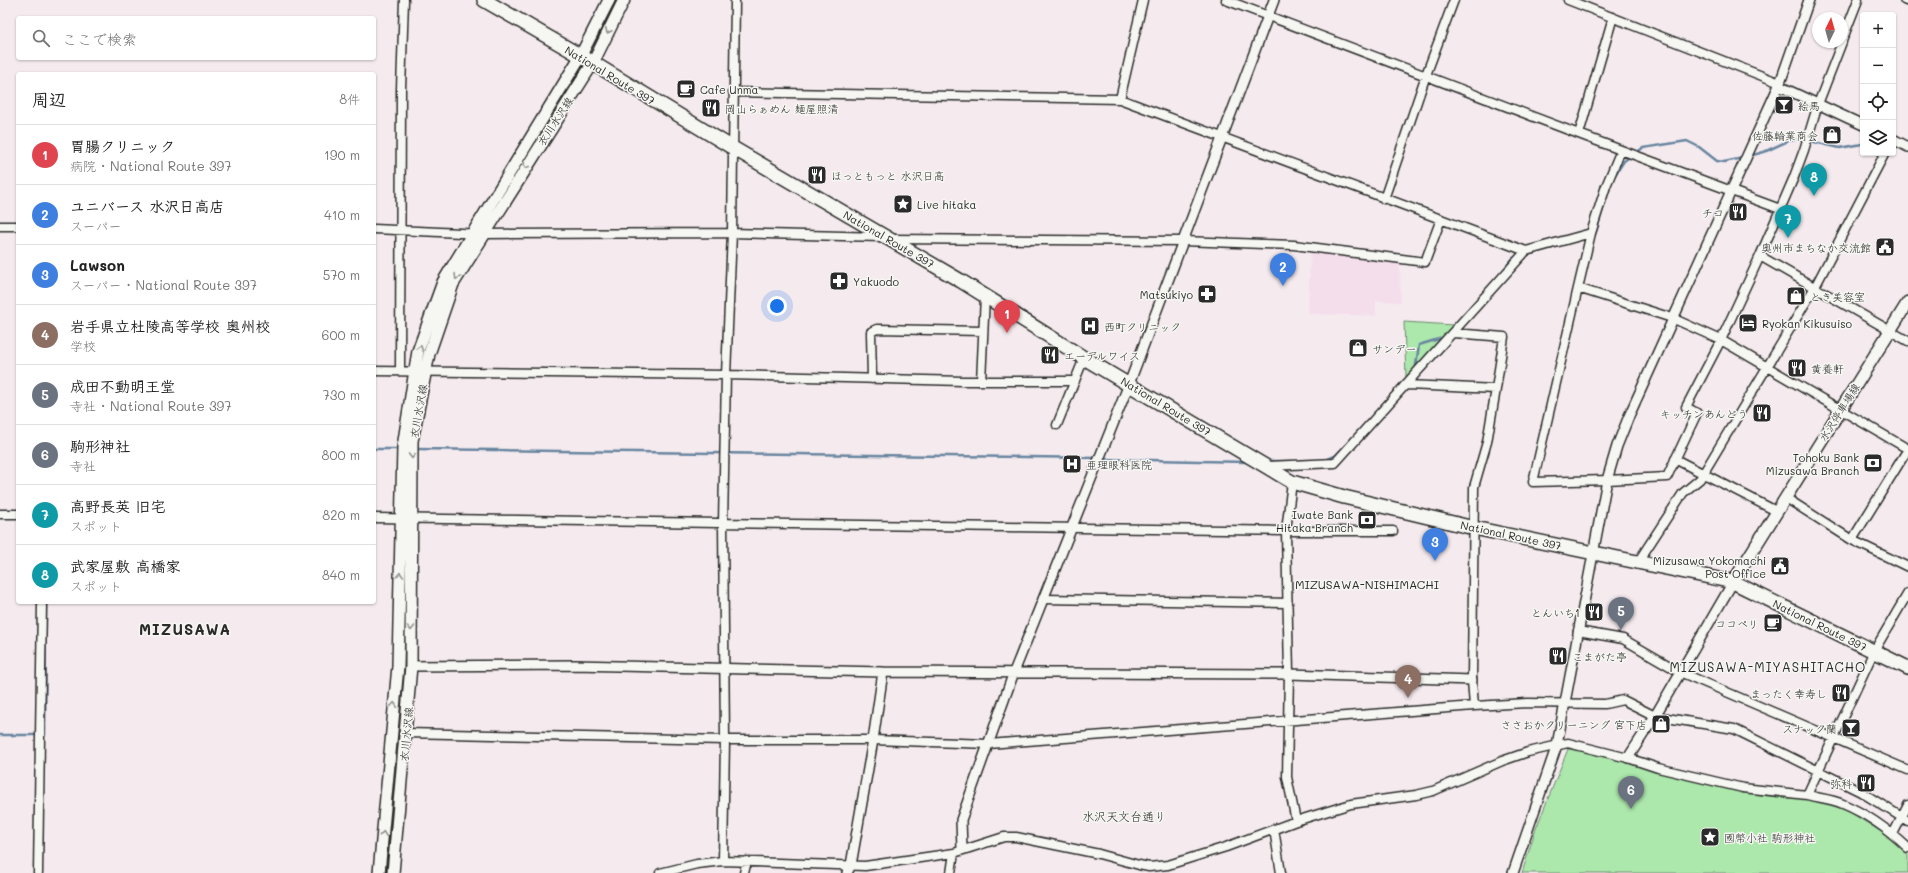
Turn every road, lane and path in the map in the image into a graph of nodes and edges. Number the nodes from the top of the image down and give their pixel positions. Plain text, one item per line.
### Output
1 (404, 0) edge
2 (484, 0) edge
3 (609, 0) edge
4 (624, 0) edge
5 (735, 0) edge
6 (1143, 0) edge
7 (1226, 0) edge
8 (1274, 0) edge
9 (1454, 0) edge
10 (1568, 0) edge
11 (1809, 0) edge
12 (1858, 0) edge
13 (1268, 16) junction
14 (1613, 17) junction
15 (1848, 26) edge
16 (1840, 48) edge
17 (580, 57) junction
18 (593, 63) junction
19 (1426, 75) junction
20 (1779, 85) junction
21 (733, 92) junction
22 (1120, 99) junction
23 (1818, 104) junction
24 (1860, 124) edge
25 (1579, 134) junction
26 (1222, 137) junction
27 (1896, 140) edge
28 (1908, 146) edge
29 (733, 148) junction
30 (1621, 150) junction
31 (1883, 156) edge
32 (1730, 191) junction
33 (1384, 199) junction
34 (1780, 208) junction
35 (1441, 219) junction
36 (0, 226) edge
37 (16, 226) edge
38 (376, 229) edge
39 (400, 229) junction
40 (471, 233) junction
41 (732, 233) junction
42 (1591, 233) junction
43 (483, 234) junction
44 (886, 238) junction
45 (1183, 241) junction
46 (1526, 251) junction
47 (1760, 256) junction
48 (1815, 287) junction
49 (1578, 288) junction
50 (985, 296) junction
51 (1908, 302) edge
52 (1672, 318) junction
53 (1890, 330) junction
54 (983, 331) junction
55 (1454, 333) junction
56 (1721, 340) junction
57 (1908, 341) edge
58 (1084, 358) junction
59 (1768, 366) junction
60 (376, 371) edge
61 (400, 371) junction
62 (420, 372) junction
63 (726, 375) junction
64 (872, 378) junction
65 (981, 381) junction
66 (1075, 382) junction
67 (1129, 384) junction
68 (1407, 385) junction
69 (1496, 389) junction
70 (1841, 409) junction
71 (1057, 425) dead end
72 (1908, 449) edge
73 (1676, 460) junction
74 (1267, 466) junction
75 (1703, 473) junction
76 (1607, 480) junction
77 (1292, 482) junction
78 (1786, 498) junction
79 (1776, 511) junction
80 (0, 514) edge
81 (16, 514) edge
82 (376, 518) edge
83 (407, 519) junction
84 (723, 523) junction
85 (1072, 527) junction
86 (1474, 528) junction
87 (1286, 531) junction
88 (1393, 532) dead end
89 (1852, 540) junction
90 (1594, 552) junction
91 (1638, 562) junction
92 (1908, 567) edge
93 (1733, 582) junction
94 (1908, 593) edge
95 (1043, 599) junction
96 (1288, 603) junction
97 (42, 604) edge
98 (1578, 631) junction
99 (1874, 651) junction
100 (411, 666) junction
101 (725, 668) junction
102 (1908, 668) edge
103 (883, 672) junction
104 (1014, 672) junction
105 (1680, 672) junction
106 (1289, 674) junction
107 (1472, 680) junction
108 (1565, 703) junction
109 (1474, 706) junction
110 (1655, 716) junction
111 (1288, 720) junction
112 (406, 733) junction
113 (1833, 738) junction
114 (725, 740) junction
115 (873, 740) junction
116 (989, 744) junction
117 (1557, 745) junction
118 (1628, 758) junction
119 (1818, 770) junction
120 (1908, 770) edge
121 (1807, 795) junction
122 (1908, 805) edge
123 (1905, 820) edge
124 (1296, 821) junction
125 (1274, 829) junction
126 (1893, 834) junction
127 (1908, 848) edge
128 (958, 851) junction
129 (723, 861) junction
130 (747, 861) junction
131 (849, 869) edge
132 (1169, 869) edge
133 (38, 873) edge
134 (379, 873) edge
135 (393, 873) edge
136 (660, 873) edge
137 (744, 873) edge
138 (951, 873) edge
139 (1282, 873) edge
140 (1513, 873) edge

1 - 39 street
2 - 17 highway, National Route 397
3 - 17 main road, 衣川水沢線
4 -> 18 main road, 衣川水沢線
5 - 21 street
6 - 22 street
7 - 13 street
8 - 13 street
9 - 19 street
10 - 14 street
11 - 20 street
12 - 15 street
13 - 19 street
13 - 26 street
14 - 20 street
14 - 25 street
16 - 23 street
17 - 18 highway, National Route 397
17 - 40 main road, 衣川水沢線
18 - 29 highway, National Route 397
18 -> 43 main road, 衣川水沢線
19 - 25 street
19 - 33 street
20 - 23 street
20 - 32 street
21 - 22 street
21 - 29 street
22 - 26 street
23 - 24 street
23 - 34 street
25 - 30 street
26 - 33 street
26 - 45 street
27 - 28 street
29 - 41 street
29 - 44 highway, National Route 397
30 - 32 street
30 - 42 street
31 - 48 street
32 - 34 street
32 - 52 street
33 - 35 street
34 - 47 street
35 - 45 street
35 - 46 street
36 - 37 street
38 - 39 street
39 - 40 street
39 - 61 street
40 - 43 street
62 -> 40 main road, 衣川水沢線
41 - 43 street
41 - 44 street
41 - 63 street
42 - 46 street
42 - 49 street
43 -> 62 main road, 衣川水沢線
44 - 45 street
44 - 50 highway, National Route 397
45 - 67 street
46 - 55 street
47 - 48 street
47 - 56 street
48 - 53 street
48 - 59 street
49 - 52 street
49 - 76 street
50 - 54 street
50 - 58 highway, National Route 397
51 - 53 main road, 水沢停車場線
52 - 56 street
52 - 76 street
53 - 57 street
53 - 70 main road, 水沢停車場線
54 - 64 street
54 - 65 street
55 - 68 street
55 - 69 street
56 - 59 street
56 - 73 street
58 - 66 street
58 - 67 highway, National Route 397
59 - 70 street
59 - 75 street
60 - 61 street
61 - 62 street
62 - 63 street
62 - 83 main road, 衣川水沢線
63 - 64 street
63 - 84 street
64 - 65 street
65 - 66 street
66 - 71 street
67 - 74 highway, National Route 397
67 - 85 street
68 - 69 street
68 - 74 street
69 - 86 street
70 - 72 street
70 - 78 main road, 水沢停車場線
72 - 89 street
73 - 75 street
73 - 76 street
74 - 77 highway, National Route 397
75 - 79 street
75 - 91 street
76 - 90 street
77 - 86 highway, National Route 397
77 - 87 street
78 - 79 main road, 水沢停車場線
78 - 89 street
79 - 93 main road, 水沢停車場線
80 - 81 street
82 - 83 street
83 - 84 street
83 -> 100 main road, 衣川水沢線
134 -> 83 main road, 衣川水沢線
84 - 85 street
84 - 101 street
85 - 87 street
85 - 95 street
86 - 90 highway, National Route 397
86 - 107 street
87 - 88 street
87 - 96 street
89 - 92 street
90 - 91 highway, National Route 397
90 - 98 street
91 - 93 highway, National Route 397
93 - 99 highway, National Route 397
93 - 105 street
94 - 99 street
95 - 96 street
95 - 104 street
96 - 106 street
97 - 133 street
98 - 105 street
98 - 108 street
99 - 102 highway, National Route 397
99 - 113 street
100 - 101 street
100 - 112 main road, 衣川水沢線
101 - 103 street
101 - 114 street
103 - 104 street
103 - 115 street
104 - 106 street
104 - 116 street
105 - 110 street
105 - 113 street
106 - 107 street
106 - 111 street
107 - 109 street
108 - 109 street
108 - 110 street
108 - 117 street
109 - 111 street
110 - 118 street
110 - 119 street
111 - 116 street
111 - 124 street
112 - 114 street
112 - 135 main road, 衣川水沢線
113 - 119 street
113 - 120 street
114 - 115 street
114 - 129 street
115 - 116 street
115 - 131 street
116 - 128 street
117 - 118 street
117 - 124 street
117 - 140 street
118 - 121 street
119 - 121 street
119 - 123 street
121 - 126 street
122 - 123 street
123 - 126 street
124 - 125 street
125 - 132 street
125 - 139 street
126 - 127 street
128 - 131 street
128 - 132 street
128 - 138 street
129 - 130 street
129 - 136 street
130 - 131 street
130 - 137 street

